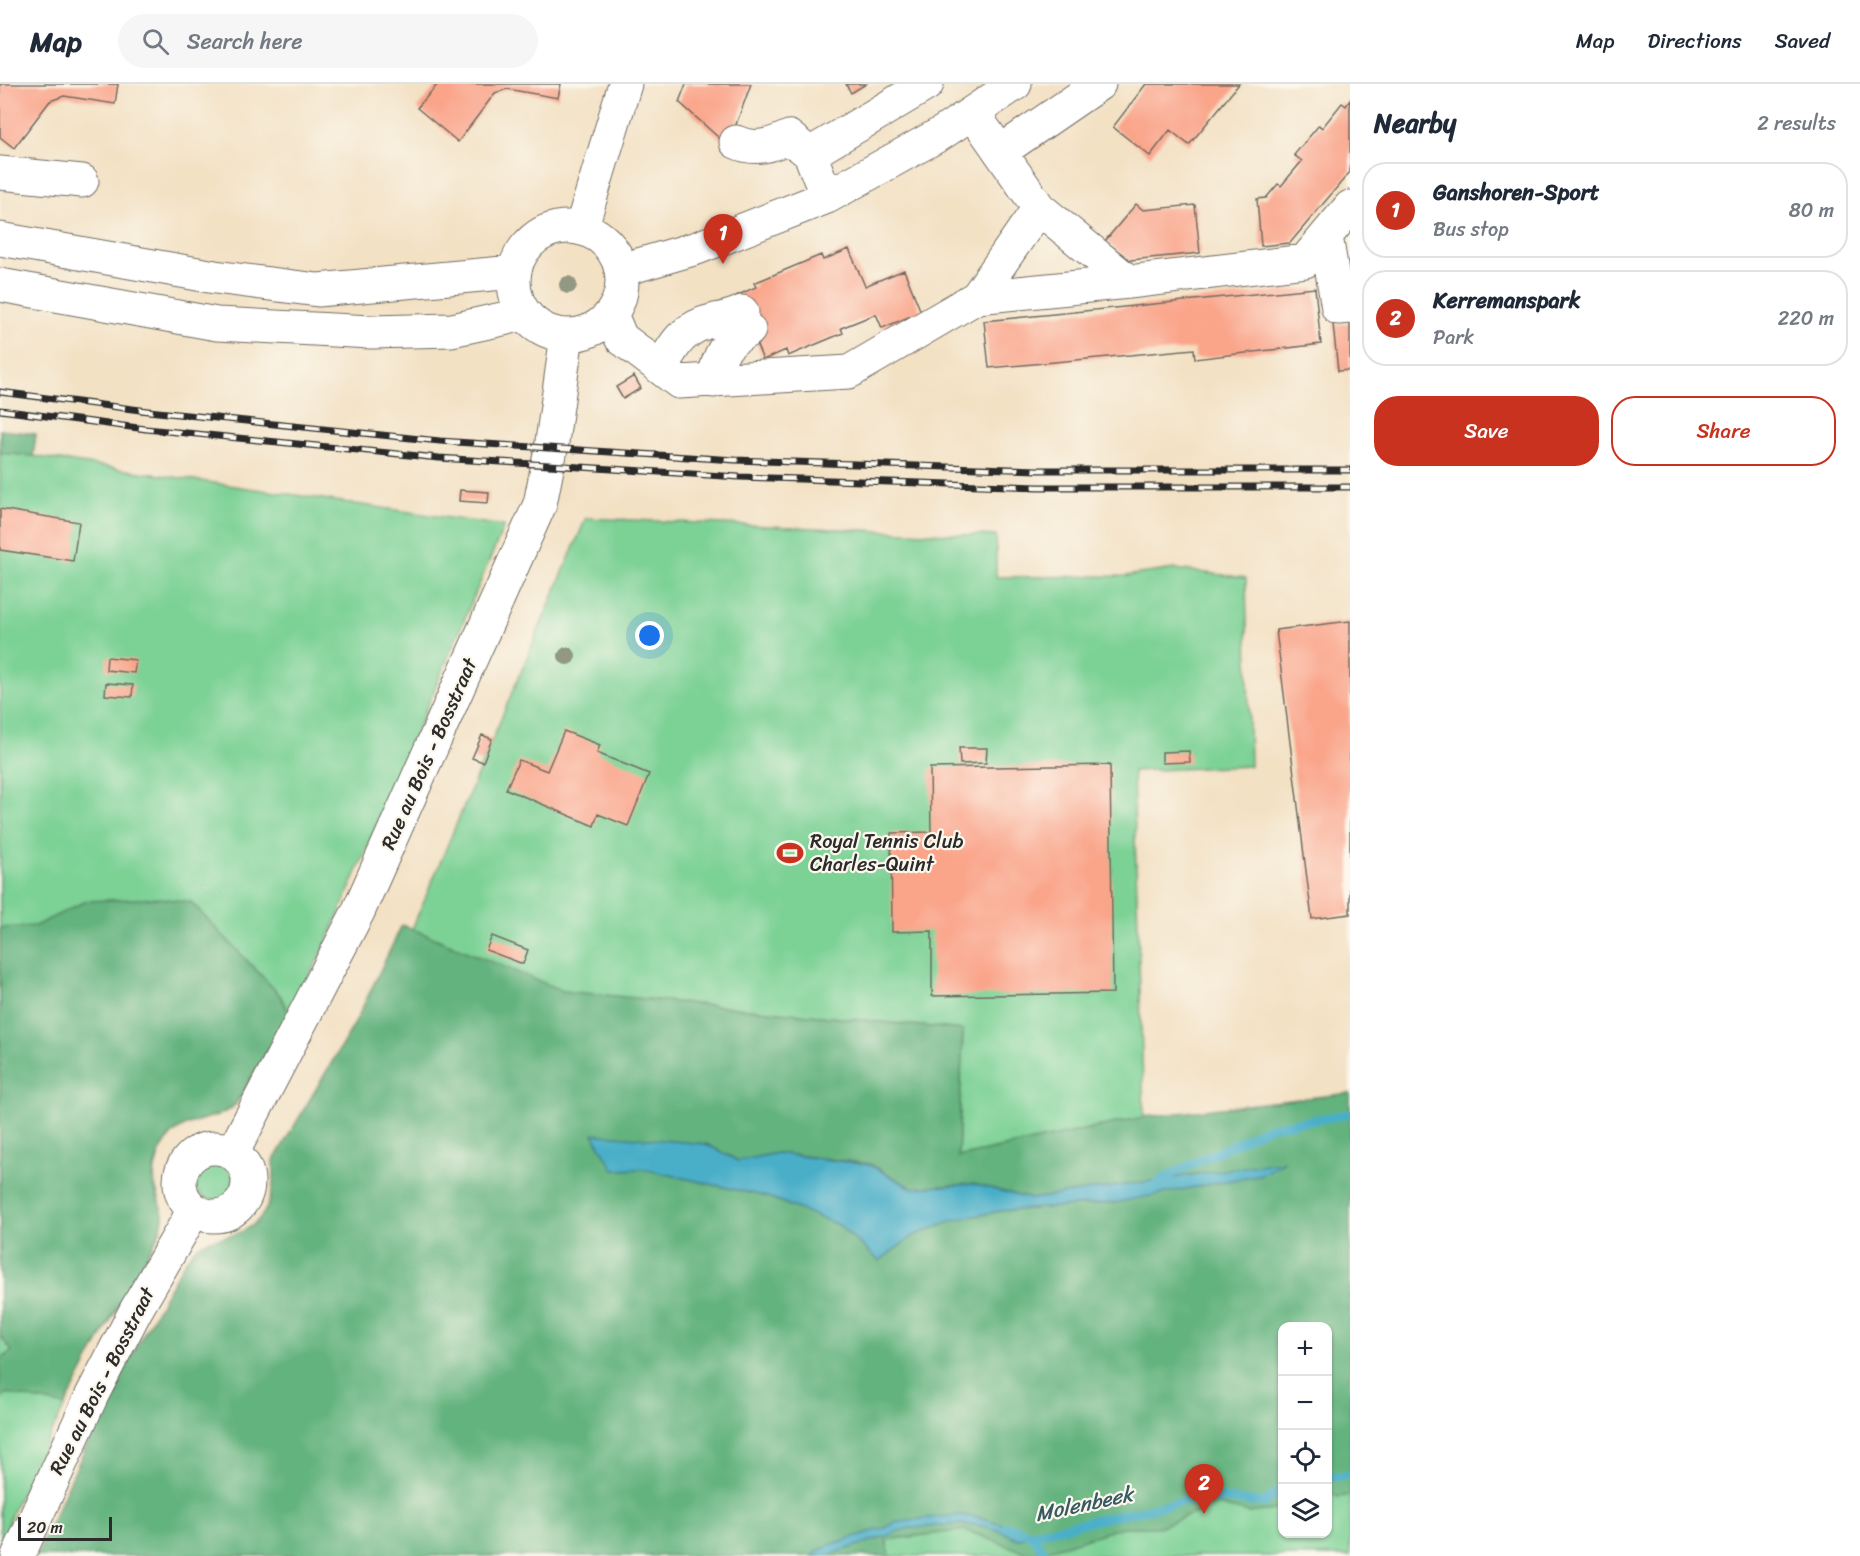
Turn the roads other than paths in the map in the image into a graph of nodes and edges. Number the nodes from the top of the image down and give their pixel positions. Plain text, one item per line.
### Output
1 (625, 84) edge
2 (927, 84) edge
3 (1015, 84) edge
4 (1099, 84) edge
5 (973, 113) junction
6 (736, 142) dead end
7 (1000, 152) junction
8 (810, 153) junction
9 (0, 173) edge
10 (82, 181) dead end
11 (827, 197) junction
12 (1350, 207) edge
13 (1039, 208) junction
14 (581, 229) junction
15 (1326, 236) junction
16 (0, 239) edge
17 (621, 270) junction
18 (514, 272) junction
19 (1129, 282) junction
20 (0, 285) edge
21 (977, 297) junction
22 (1350, 306) edge
23 (525, 314) junction
24 (611, 314) junction
25 (567, 335) junction
26 (661, 368) junction
27 (713, 381) junction
28 (232, 1152) junction
29 (194, 1210) junction
30 (18, 1556) edge

1 - 14 street
2 - 8 street
3 - 5 street
4 - 7 street
5 - 7 street
5 - 11 street
6 - 8 street
7 - 13 street
8 - 11 street
9 - 10 street
11 - 17 street
12 - 15 street
13 - 19 street
13 - 21 street
14 - 17 street
14 - 18 street
15 - 19 street
15 - 22 street
16 - 18 street
17 - 24 street
18 - 23 street
19 - 21 street
20 - 23 street
21 - 27 street
23 - 25 street
24 - 25 street
24 - 26 street
25 - 28 street, Rue au Bois - Bosstraat
26 - 27 street
26 - 27 street
28 - 29 street
28 - 29 street
29 - 30 street, Rue au Bois - Bosstraat

